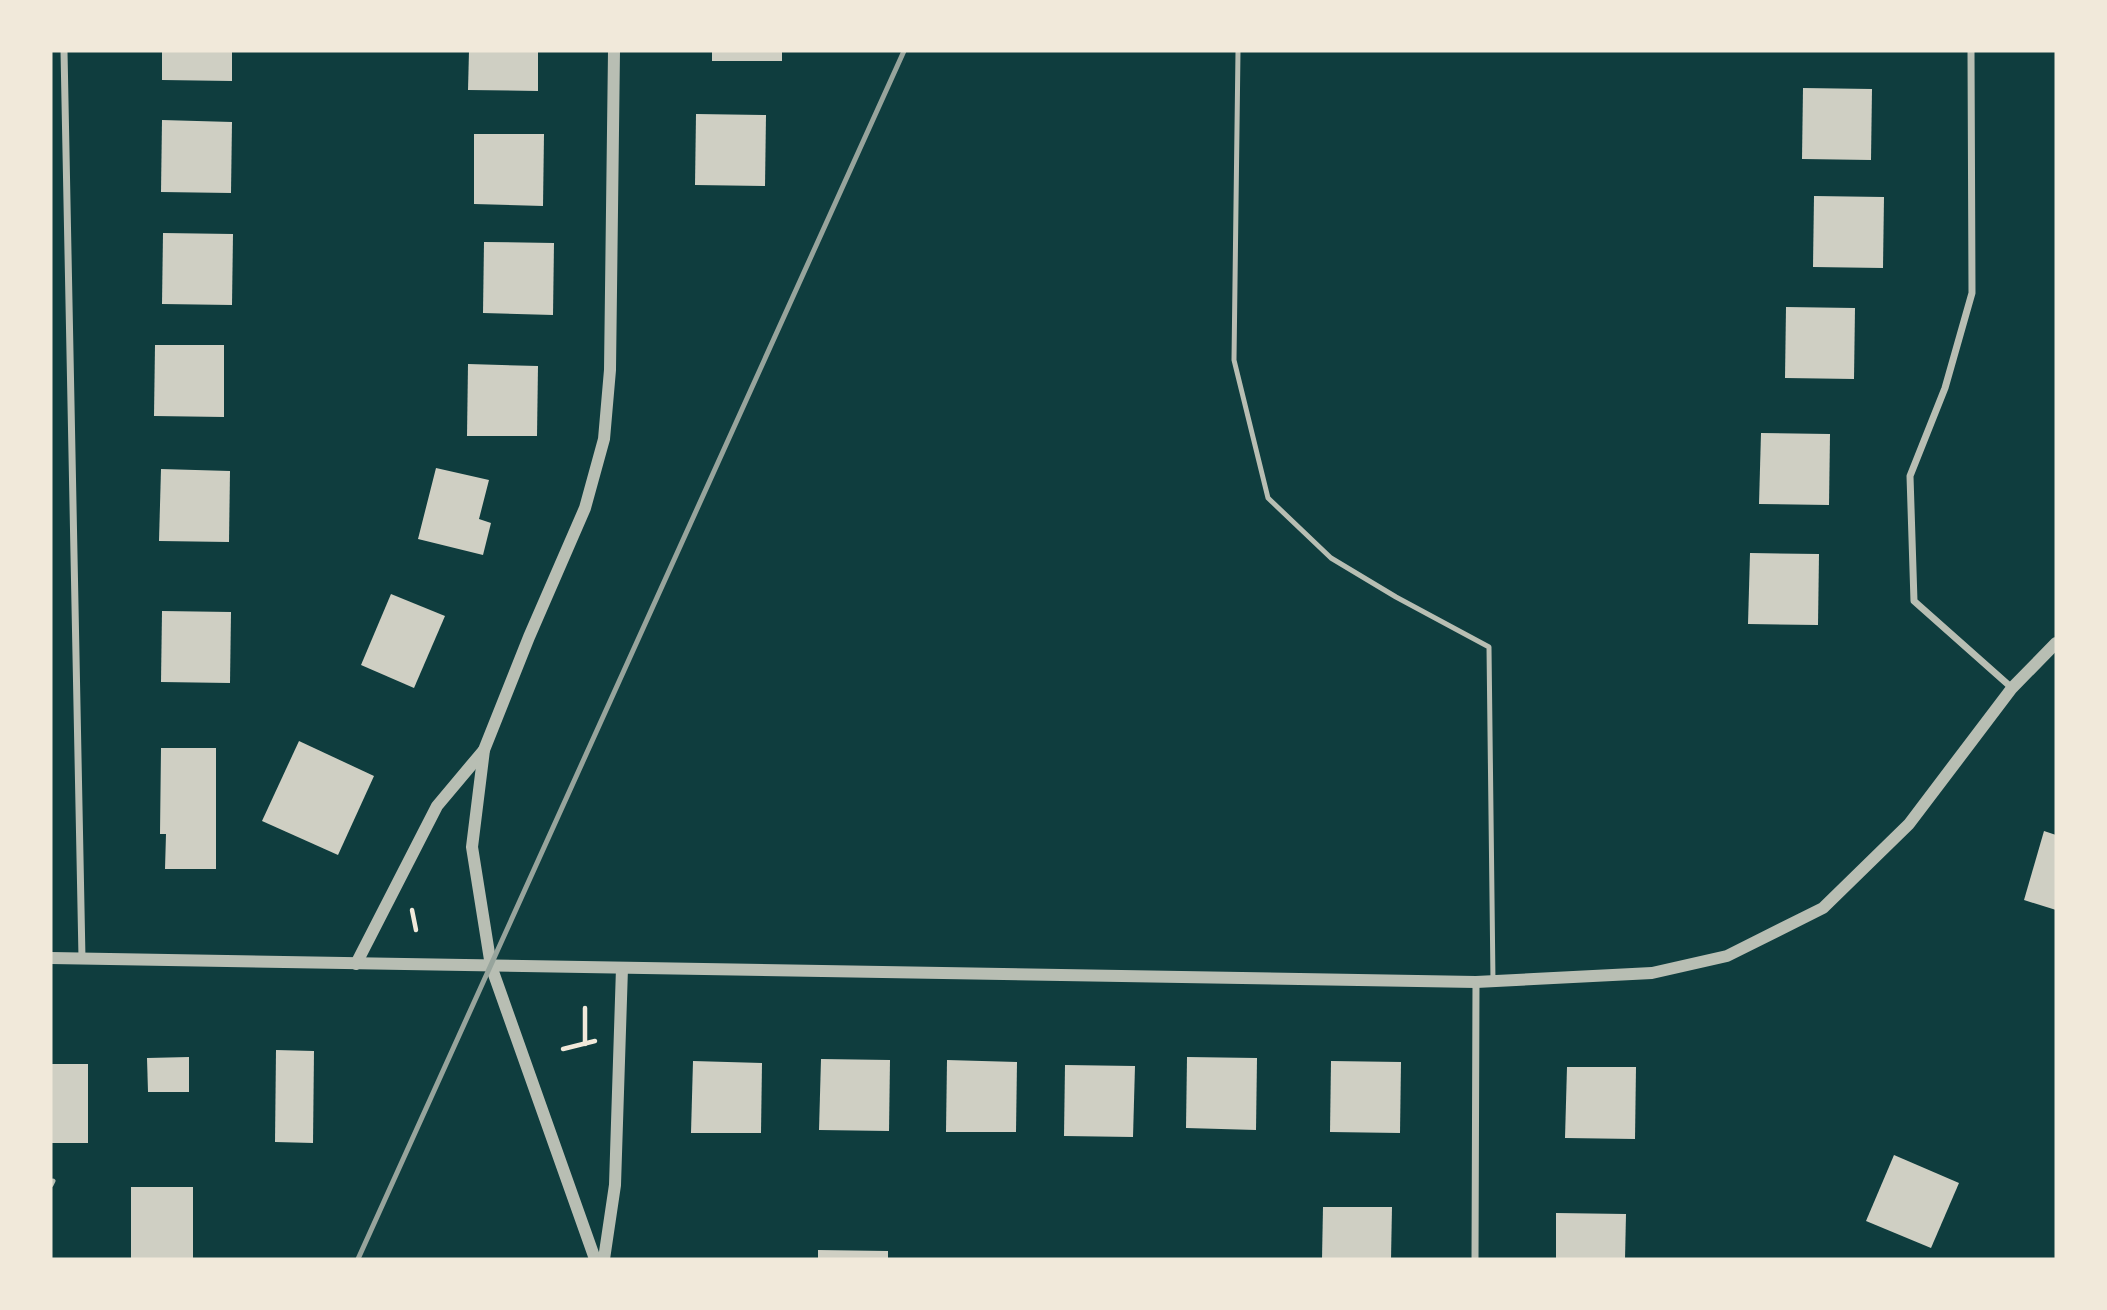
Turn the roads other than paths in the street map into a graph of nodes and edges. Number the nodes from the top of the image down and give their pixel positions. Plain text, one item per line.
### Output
1 (64, 51) edge
2 (614, 51) edge
3 (1238, 51) edge
4 (1971, 51) edge
5 (2056, 643) edge
6 (2012, 688) junction
7 (484, 750) junction
8 (51, 958) edge
9 (82, 958) junction
10 (356, 964) junction
11 (491, 966) junction
12 (622, 968) junction
13 (1493, 981) junction
14 (1476, 982) junction
15 (595, 1259) edge
16 (604, 1259) edge
17 (1475, 1259) edge

1 - 9 street
2 - 7 street
3 - 13 lane
4 - 6 street
5 - 6 street
6 - 13 street
7 - 10 street
7 - 11 street
8 - 9 street
9 - 10 street
10 - 11 street
11 - 12 street
11 - 15 street
12 - 14 street
12 - 16 street
13 - 14 street
14 - 17 street

